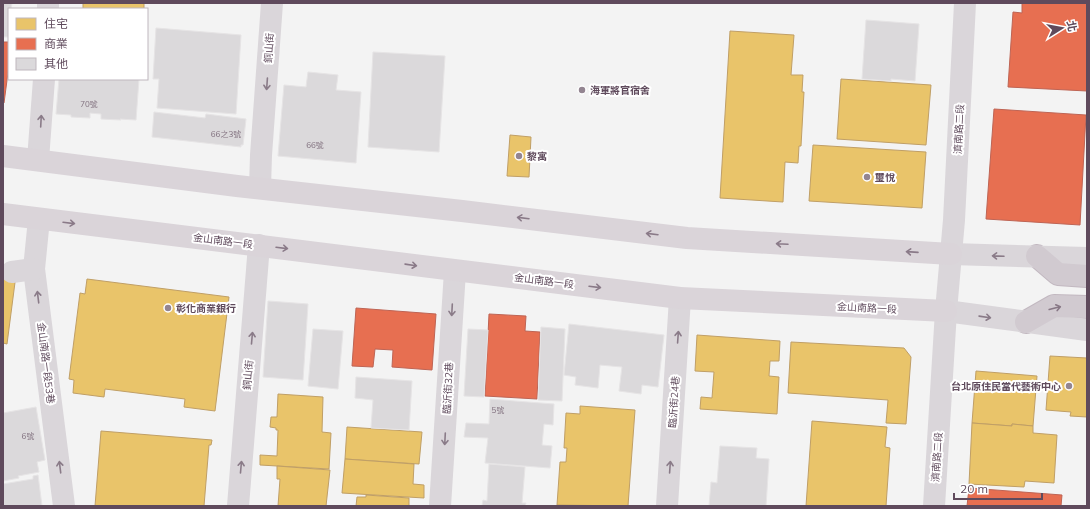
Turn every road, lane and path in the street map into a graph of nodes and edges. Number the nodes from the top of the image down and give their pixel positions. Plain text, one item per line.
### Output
1 (272, 3) edge
2 (965, 3) edge
3 (44, 80) edge
4 (3, 156) edge
5 (38, 160) junction
6 (260, 188) junction
7 (3, 214) edge
8 (39, 219) junction
9 (259, 245) junction
10 (951, 254) junction
11 (1037, 256) junction
12 (1087, 258) edge
13 (34, 269) junction
14 (454, 271) junction
15 (12, 272) dead end
16 (1087, 276) edge
17 (680, 298) junction
18 (1087, 307) edge
19 (946, 312) junction
20 (1026, 322) junction
21 (1087, 330) edge
22 (64, 506) edge
23 (238, 506) edge
24 (440, 506) edge
25 (667, 506) edge
26 (934, 506) edge

1 -> 6 street, 銅山街
2 - 10 street, 濟南路二段
5 -> 3 street
4 - 5 main road
5 - 6 main road
10 -> 6 main road
7 - 8 main road, 金山南路一段
8 -> 9 main road, 金山南路一段
8 - 13 street, 金山南路一段53巷
9 -> 14 main road, 金山南路一段
23 -> 9 street, 銅山街
11 -> 10 street
10 - 19 street, 濟南路二段
11 - 12 street
11 - 16 highway
13 - 15 street
22 -> 13 street, 金山南路一段53巷
14 -> 17 main road, 金山南路一段
14 -> 24 street, 臨沂街32巷
17 - 19 main road, 金山南路一段
25 -> 17 street, 臨沂街24巷
20 -> 18 highway
19 -> 20 street, 金山南路一段
19 - 26 street, 濟南路二段
20 - 21 street, 金山南路一段

